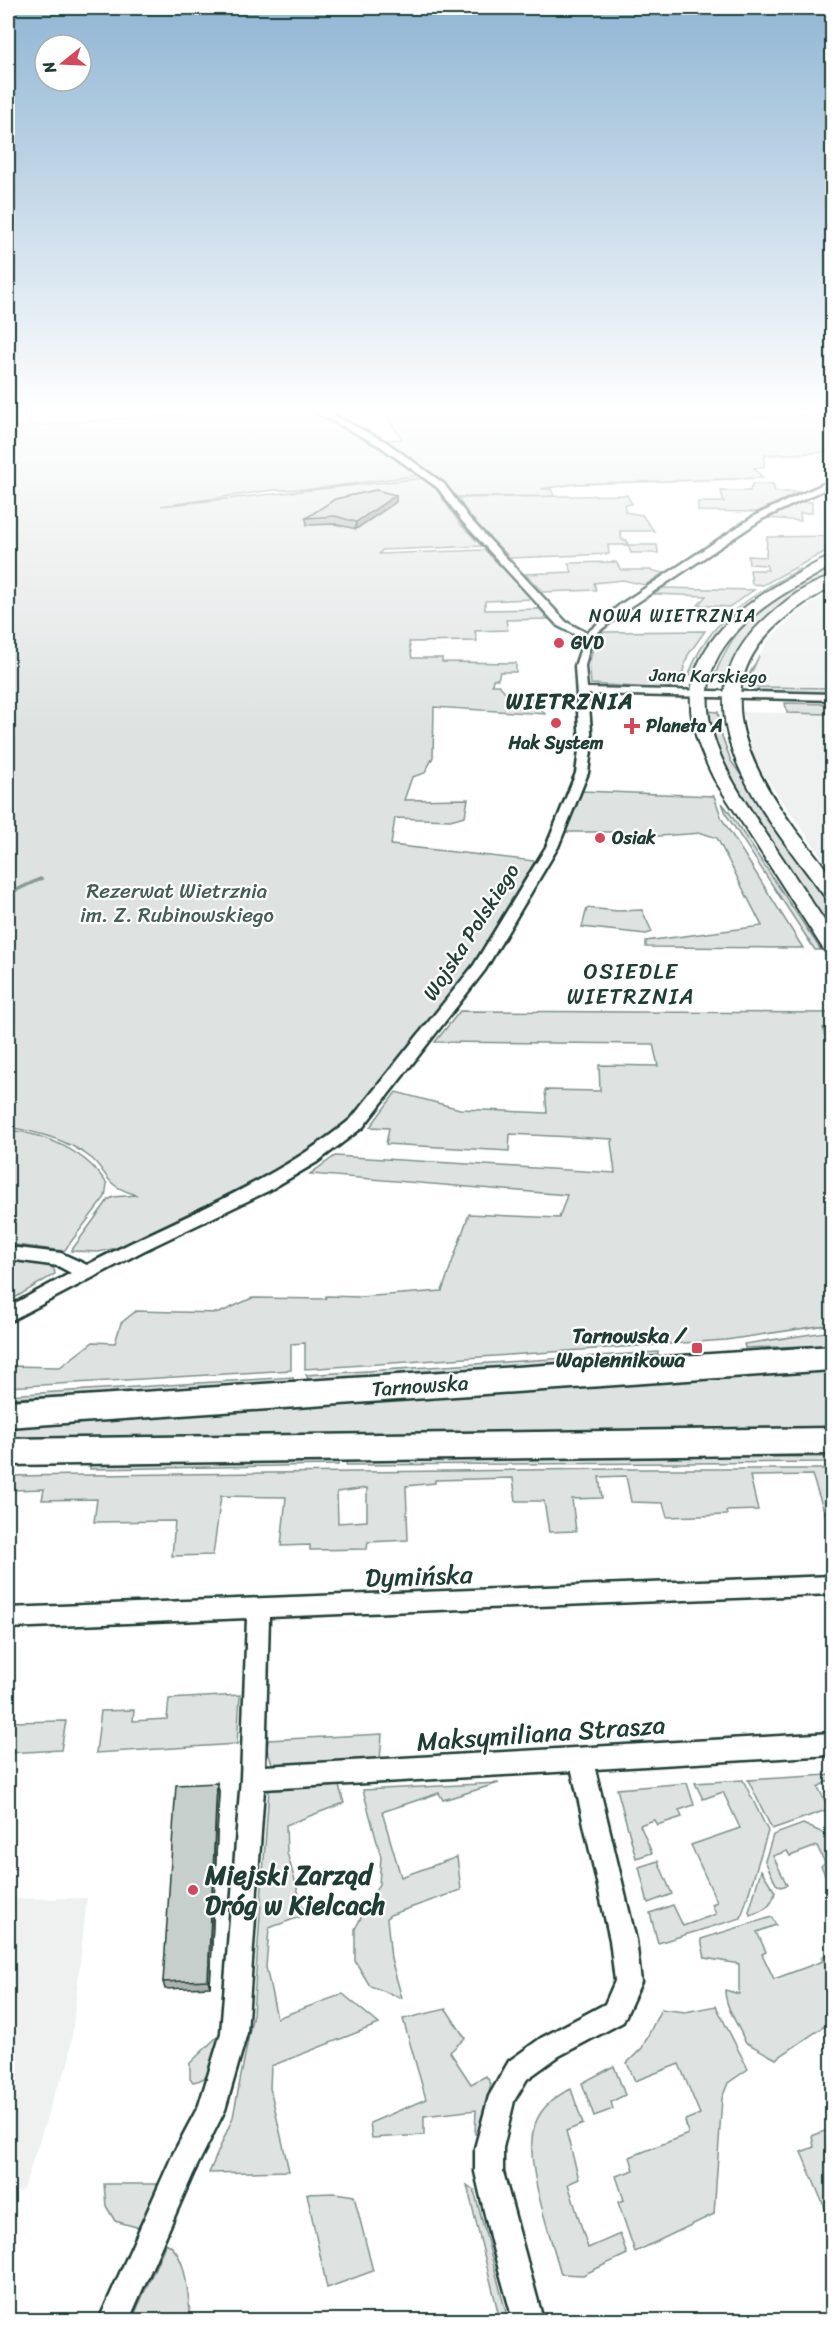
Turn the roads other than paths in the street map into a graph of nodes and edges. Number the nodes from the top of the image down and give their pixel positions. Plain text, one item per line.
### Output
1 (463, 516) edge
2 (762, 516) edge
3 (832, 561) edge
4 (832, 581) edge
5 (592, 633) junction
6 (582, 691) junction
7 (700, 694) junction
8 (730, 695) junction
9 (832, 697) edge
10 (832, 893) edge
11 (832, 947) edge
12 (8, 1252) edge
13 (84, 1272) junction
14 (8, 1315) edge
15 (832, 1359) edge
16 (8, 1414) edge
17 (832, 1441) edge
18 (8, 1452) edge
19 (832, 1585) edge
20 (258, 1608) junction
21 (8, 1618) edge
22 (832, 1744) edge
23 (581, 1759) junction
24 (254, 1778) junction
25 (114, 2320) edge
26 (528, 2320) edge

1 - 5 street
2 - 5 street
3 - 7 main road
4 - 8 main road
5 - 6 street, Wojska Polskiego
6 - 7 street, Jana Karskiego
6 - 13 street, Wojska Polskiego
7 - 8 street, Jana Karskiego
7 - 11 main road
8 - 9 street, Jana Karskiego
8 - 10 main road
12 - 13 street
13 - 14 street, Wojska Polskiego
15 - 16 main road, Tarnowska
17 - 18 main road
19 - 20 street, Dymińska
20 - 21 street, Dymińska
20 - 24 street
22 - 23 street, Maksymiliana Strasza
23 - 24 street, Maksymiliana Strasza
23 - 26 street
24 - 25 street

